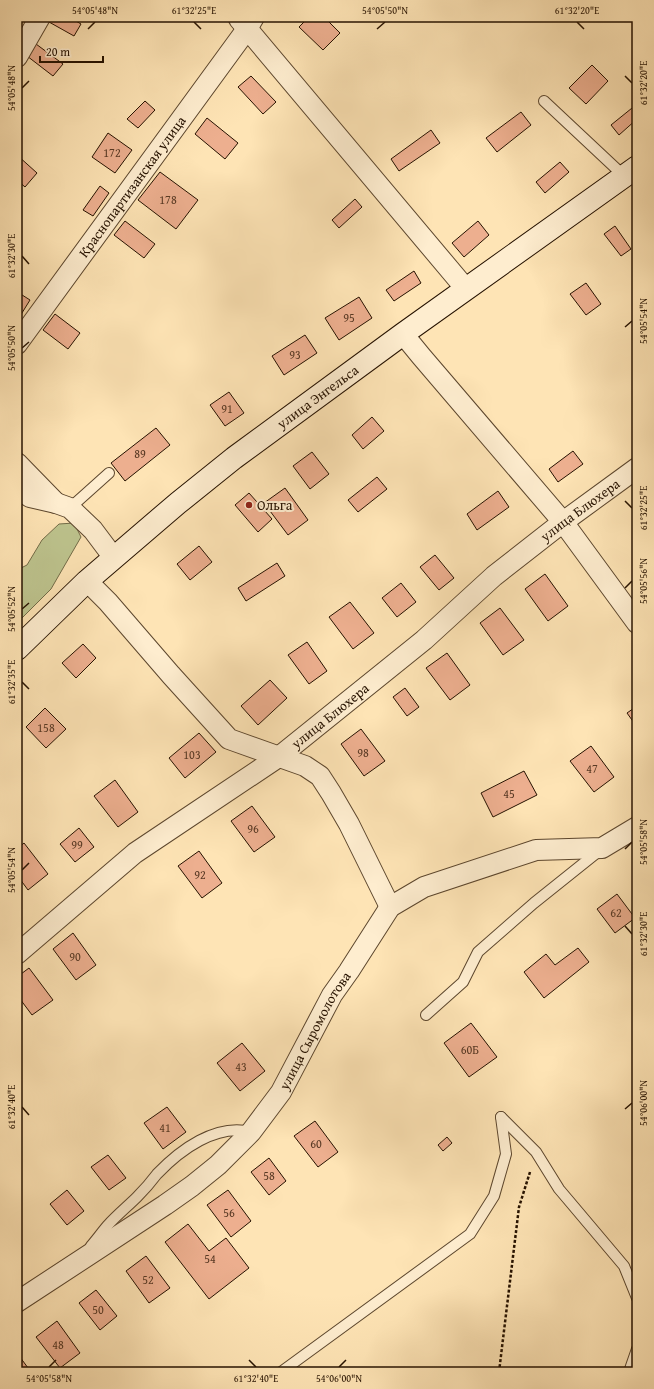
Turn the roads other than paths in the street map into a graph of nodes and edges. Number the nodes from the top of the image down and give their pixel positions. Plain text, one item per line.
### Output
1 (40, 17) edge
2 (246, 21) edge
3 (20, 46) edge
4 (544, 101) dead end
5 (631, 172) edge
6 (466, 289) junction
7 (403, 334) junction
8 (17, 344) edge
9 (17, 463) edge
10 (637, 468) edge
11 (109, 473) dead end
12 (17, 488) edge
13 (63, 506) junction
14 (563, 522) junction
15 (114, 558) junction
16 (88, 581) junction
17 (637, 623) edge
18 (17, 649) edge
19 (280, 756) junction
20 (637, 827) edge
21 (602, 848) junction
22 (390, 907) junction
23 (17, 954) edge
24 (426, 1015) dead end
25 (251, 1132) junction
26 (77, 1264) junction
27 (637, 1298) edge
28 (17, 1302) edge
29 (637, 1349) edge
30 (281, 1372) edge
31 (629, 1372) edge

1 - 3 street
2 - 6 street, Краснопартизанская улица
2 - 8 street, Краснопартизанская улица
4 - 5 lane
5 - 6 main road, улица Энгельса
6 - 7 main road, улица Энгельса
7 - 14 street
7 - 15 main road, улица Энгельса
9 - 13 street
10 - 14 street, улица Блюхера
11 - 13 lane
12 - 13 street
13 - 15 street
14 - 17 street
14 - 19 street, улица Блюхера
15 - 16 main road, улица Энгельса
16 - 18 main road, улица Энгельса
16 - 19 street
19 - 22 street
19 - 23 street, улица Блюхера
20 - 21 street, улица Сыромолотова
21 - 22 street, улица Сыромолотова
21 - 24 lane
22 - 25 street, улица Сыромолотова
25 - 26 street, улица Сыромолотова
25 - 26 lane
26 - 28 street, улица Сыромолотова
27 - 30 lane
29 - 31 lane

